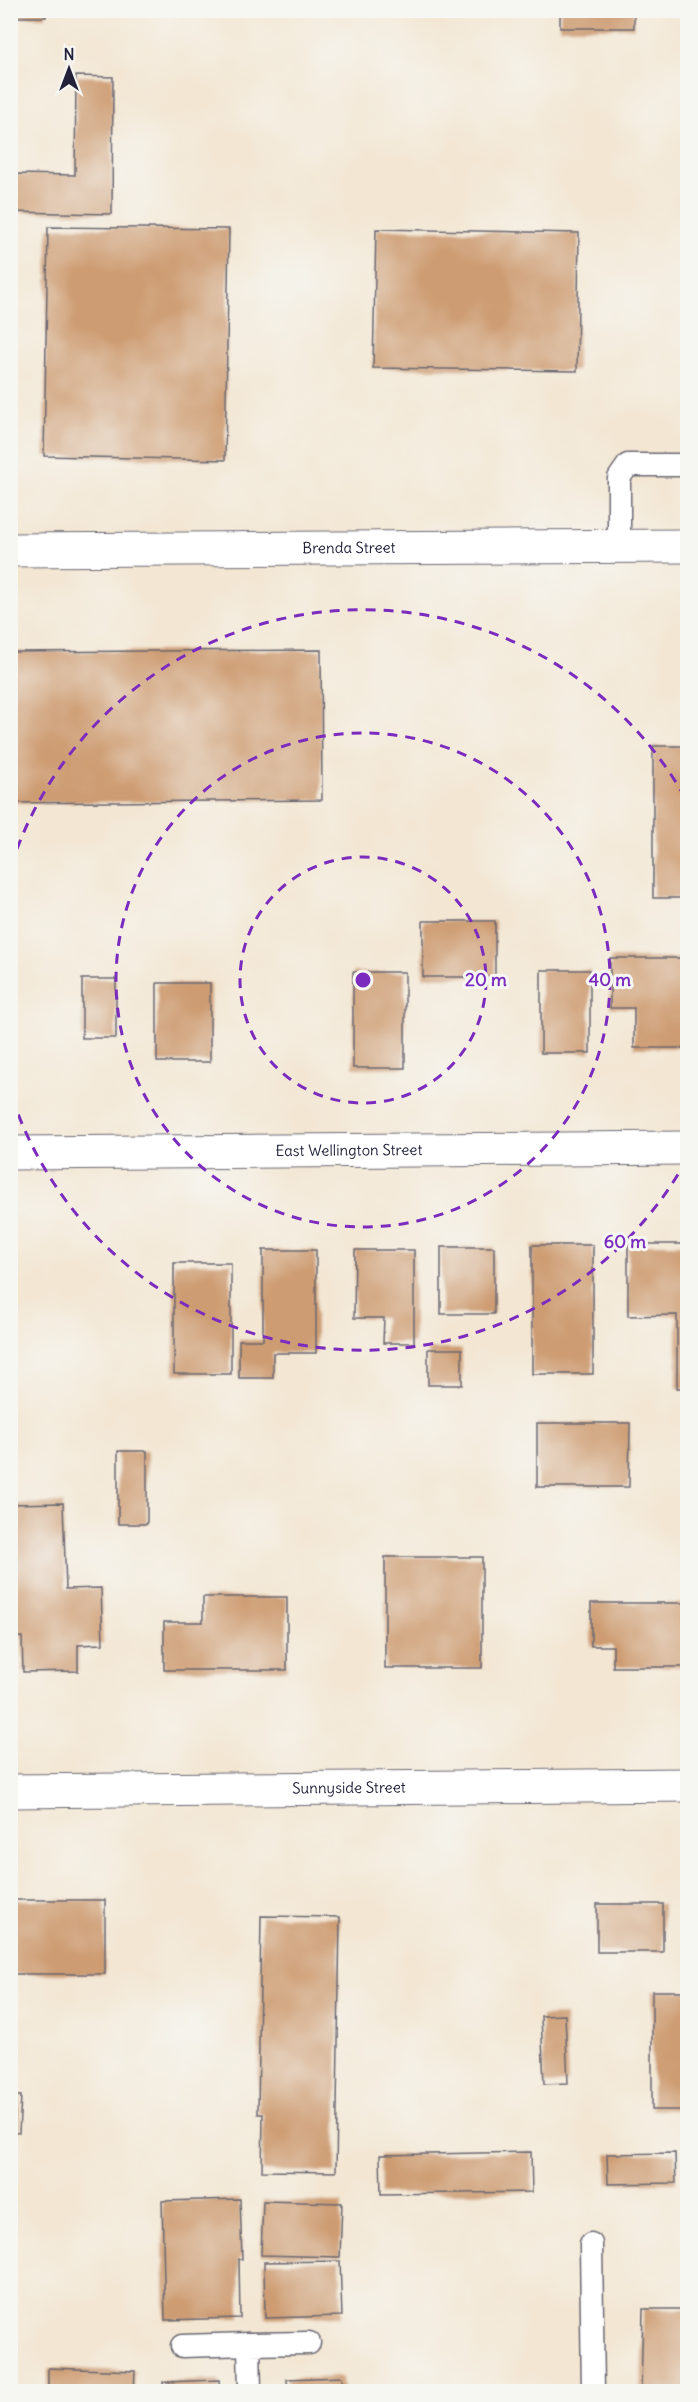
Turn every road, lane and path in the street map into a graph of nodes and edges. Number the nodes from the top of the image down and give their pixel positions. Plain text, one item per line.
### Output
1 (687, 465) edge
2 (619, 546) junction
3 (687, 546) edge
4 (10, 550) edge
5 (687, 1148) edge
6 (10, 1153) edge
7 (687, 1785) edge
8 (10, 1791) edge
9 (591, 2244) dead end
10 (249, 2343) junction
11 (309, 2343) dead end
12 (183, 2346) dead end
13 (250, 2391) edge
14 (593, 2391) edge

1 - 2 lane
2 - 3 street, Brenda Street
2 - 4 street, Brenda Street
5 - 6 street, East Wellington Street
7 - 8 street, Sunnyside Street
9 - 14 lane
10 - 11 lane
10 - 12 lane
10 - 13 lane

